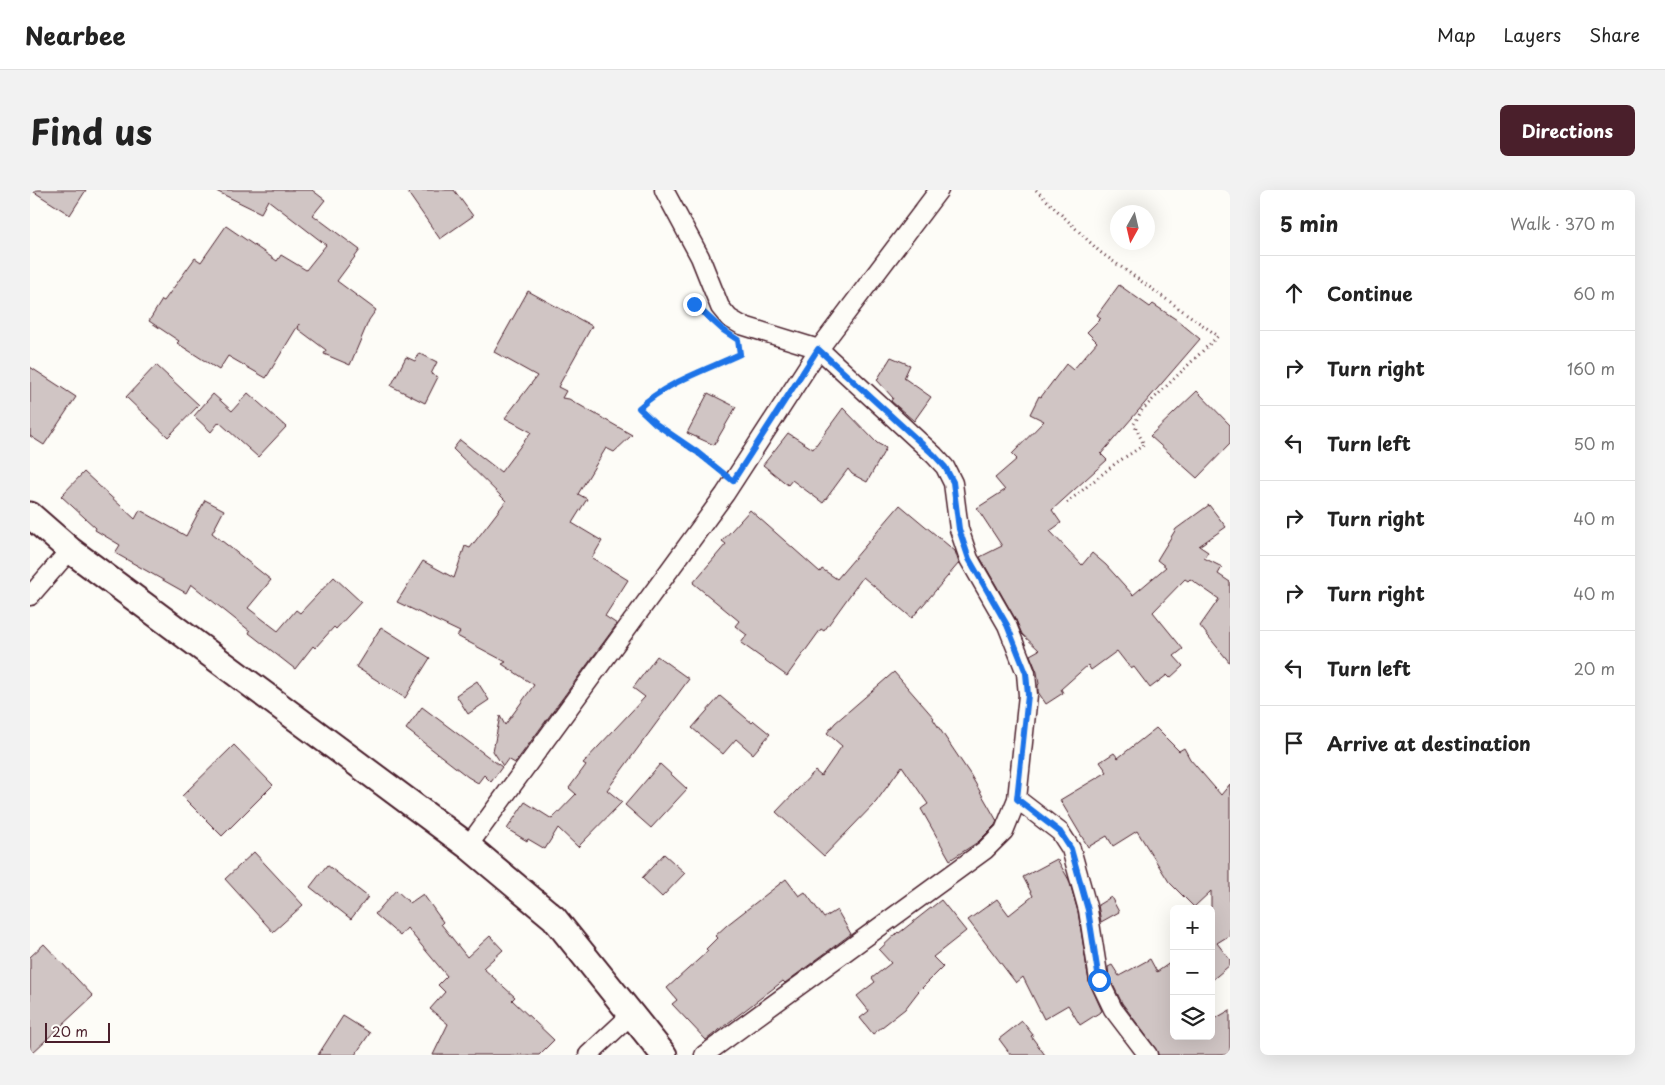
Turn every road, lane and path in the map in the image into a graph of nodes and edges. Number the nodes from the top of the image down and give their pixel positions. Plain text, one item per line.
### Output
1 (664, 190) edge
2 (940, 190) edge
3 (1036, 190) edge
4 (694, 289) dead end
5 (701, 310) dead end
6 (738, 340) dead end
7 (818, 349) junction
8 (733, 481) junction
9 (1064, 505) dead end
10 (30, 515) edge
11 (70, 550) junction
12 (30, 596) edge
13 (1017, 799) junction
14 (468, 846) junction
15 (632, 1014) junction
16 (588, 1055) edge
17 (664, 1055) edge
18 (704, 1055) edge
19 (1148, 1055) edge

1 - 7 street
2 - 7 street
3 - 9 path
4 - 5 path
6 - 8 path
7 - 8 street
7 - 13 street
8 - 14 street
10 - 11 main road
11 - 12 street
11 - 14 main road
13 - 18 street
13 - 19 street
14 - 15 main road
15 - 16 street
15 - 17 main road

